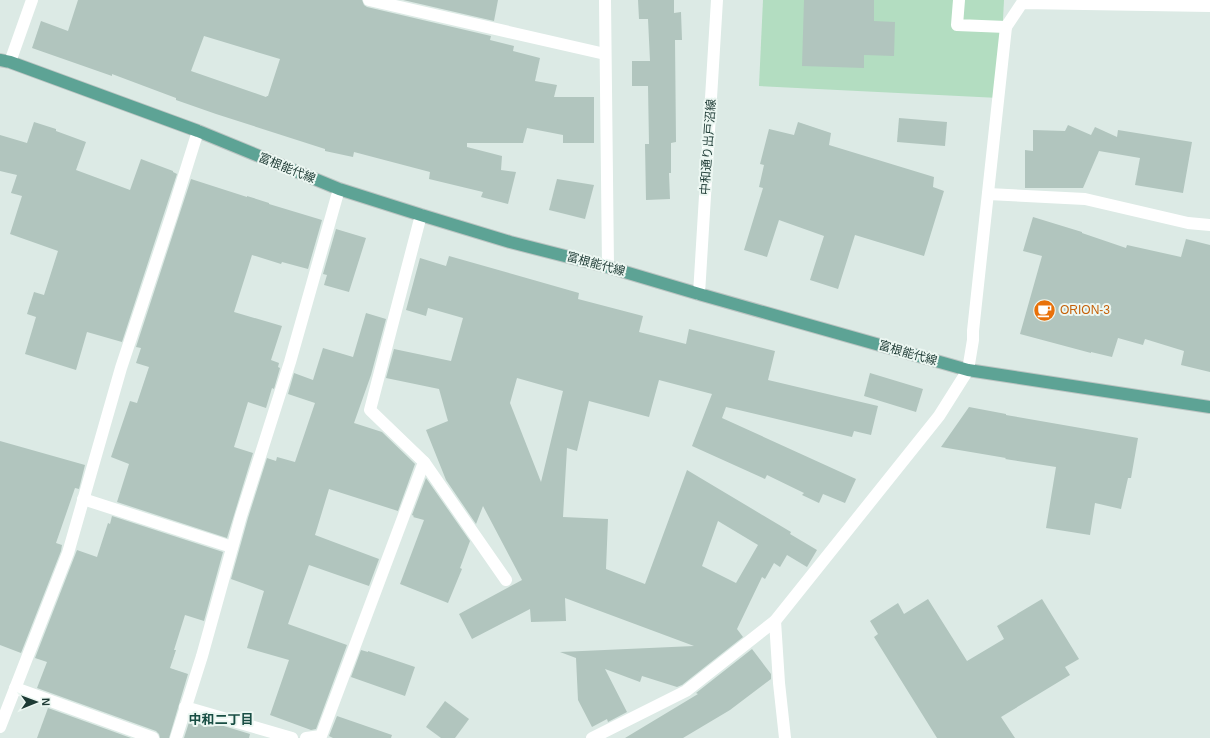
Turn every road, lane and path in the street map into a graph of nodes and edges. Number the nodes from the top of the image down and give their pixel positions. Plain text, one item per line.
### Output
1 (32, 0) edge
2 (369, 0) edge
3 (605, 0) edge
4 (717, 0) edge
5 (959, 0) edge
6 (1210, 6) edge
7 (1006, 27) junction
8 (605, 54) junction
9 (5, 61) edge
10 (198, 131) junction
11 (339, 189) junction
12 (988, 194) junction
13 (422, 215) junction
14 (1210, 225) edge
15 (608, 267) junction
16 (699, 294) junction
17 (968, 370) junction
18 (1210, 407) edge
19 (424, 462) junction
20 (83, 499) junction
21 (232, 547) junction
22 (506, 580) dead end
23 (775, 621) junction
24 (15, 688) junction
25 (185, 707) junction
26 (0, 727) edge
27 (153, 738) edge
28 (176, 738) edge
29 (292, 738) edge
30 (306, 738) edge
31 (592, 738) edge
32 (785, 738) edge

1 - 9 street
2 - 8 street
3 - 8 street
4 - 16 street, 中和通り出戸沼線
5 - 7 street
6 - 7 street
7 - 12 street
8 - 15 street
9 - 10 main road, 富根能代線
10 - 11 main road, 富根能代線
10 - 20 street
11 - 13 main road, 富根能代線
11 - 21 street
12 - 14 street
12 - 17 street
13 - 15 main road, 富根能代線
13 - 19 street
15 - 16 main road, 富根能代線
16 - 17 main road, 富根能代線
17 - 18 main road, 富根能代線
17 - 23 street
19 - 22 street
19 - 30 street
20 - 21 street
20 - 24 street
21 - 25 street
23 - 31 street
23 - 32 street
24 - 26 street
24 - 27 street
25 - 28 street
25 - 29 street

